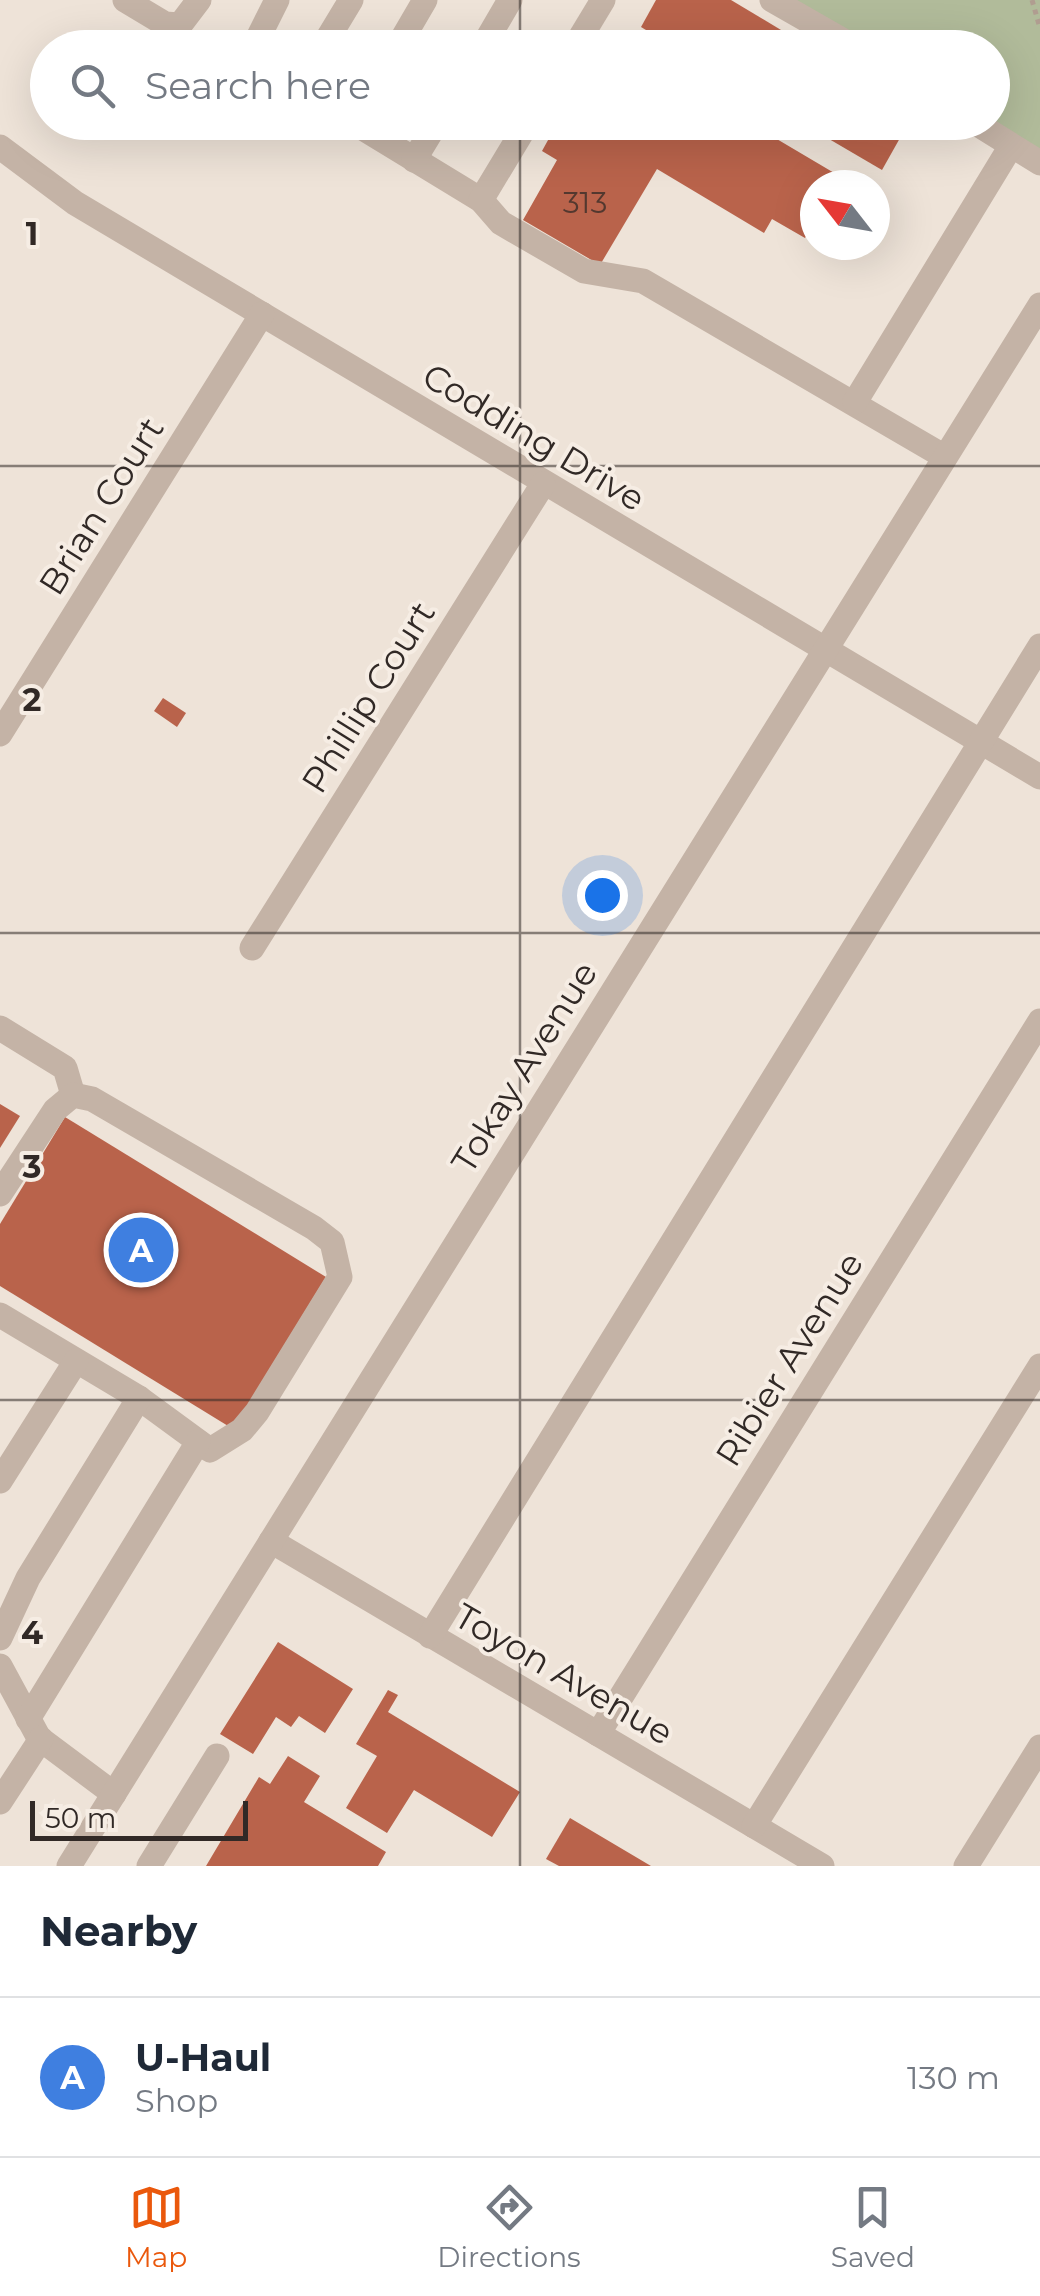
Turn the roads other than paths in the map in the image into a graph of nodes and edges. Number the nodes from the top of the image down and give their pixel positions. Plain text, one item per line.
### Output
1 (125, 0) edge
2 (199, 0) edge
3 (277, 0) edge
4 (351, 0) edge
5 (425, 0) edge
6 (510, 0) edge
7 (602, 0) edge
8 (772, 0) edge
9 (262, 30) edge
10 (333, 30) edge
11 (408, 30) edge
12 (492, 30) edge
13 (584, 30) edge
14 (824, 30) edge
15 (381, 140) edge
16 (426, 140) edge
17 (517, 140) edge
18 (1002, 140) edge
19 (1011, 146) junction
20 (0, 147) edge
21 (414, 160) junction
22 (1040, 163) edge
23 (481, 200) junction
24 (1040, 305) edge
25 (262, 314) junction
26 (855, 402) junction
27 (945, 456) junction
28 (543, 484) junction
29 (1040, 646) edge
30 (824, 651) junction
31 (0, 734) edge
32 (981, 742) junction
33 (1040, 777) edge
34 (252, 948) dead end
35 (1040, 1021) edge
36 (0, 1028) edge
37 (74, 1096) junction
38 (0, 1194) edge
39 (4, 1326) edge
40 (76, 1361) junction
41 (1040, 1366) edge
42 (139, 1398) junction
43 (198, 1442) junction
44 (0, 1481) edge
45 (271, 1542) junction
46 (430, 1636) junction
47 (0, 1638) edge
48 (0, 1666) edge
49 (34, 1729) junction
50 (598, 1734) junction
51 (1040, 1747) edge
52 (217, 1756) dead end
53 (114, 1794) junction
54 (0, 1802) edge
55 (754, 1826) junction
56 (69, 1866) edge
57 (148, 1866) edge
58 (822, 1866) edge
59 (966, 1866) edge

1 - 2 street
3 - 9 street
4 - 10 street
5 - 11 street
6 - 12 street
7 - 13 street
8 - 14 street
15 - 21 street
16 - 21 street
17 - 23 street
18 - 19 street
19 - 22 street
19 - 26 street
20 - 25 street, Codding Drive
21 - 23 street
23 - 26 street
24 - 27 street, Tokay Avenue
25 - 28 street, Codding Drive
25 - 31 street, Brian Court
26 - 27 street
27 - 30 street, Tokay Avenue
28 - 30 street, Codding Drive
28 - 34 street, Phillip Court
29 - 32 street
30 - 32 street, Codding Drive
30 - 45 street, Tokay Avenue
32 - 33 street, Codding Drive
32 - 46 street
35 - 50 street, Ribier Avenue
36 - 37 street
37 - 38 street
37 - 43 street
39 - 40 street
40 - 42 street
40 - 44 street
41 - 55 street
42 - 43 street
42 - 47 street
43 - 49 street
45 - 46 street, Toyon Avenue
45 - 53 street, Tokay Avenue
46 - 50 street, Toyon Avenue
48 - 49 street
49 - 53 street
49 - 54 street
50 - 55 street, Toyon Avenue
51 - 59 street
52 - 57 street
53 - 56 street, Tokay Avenue
55 - 58 street, Toyon Avenue

